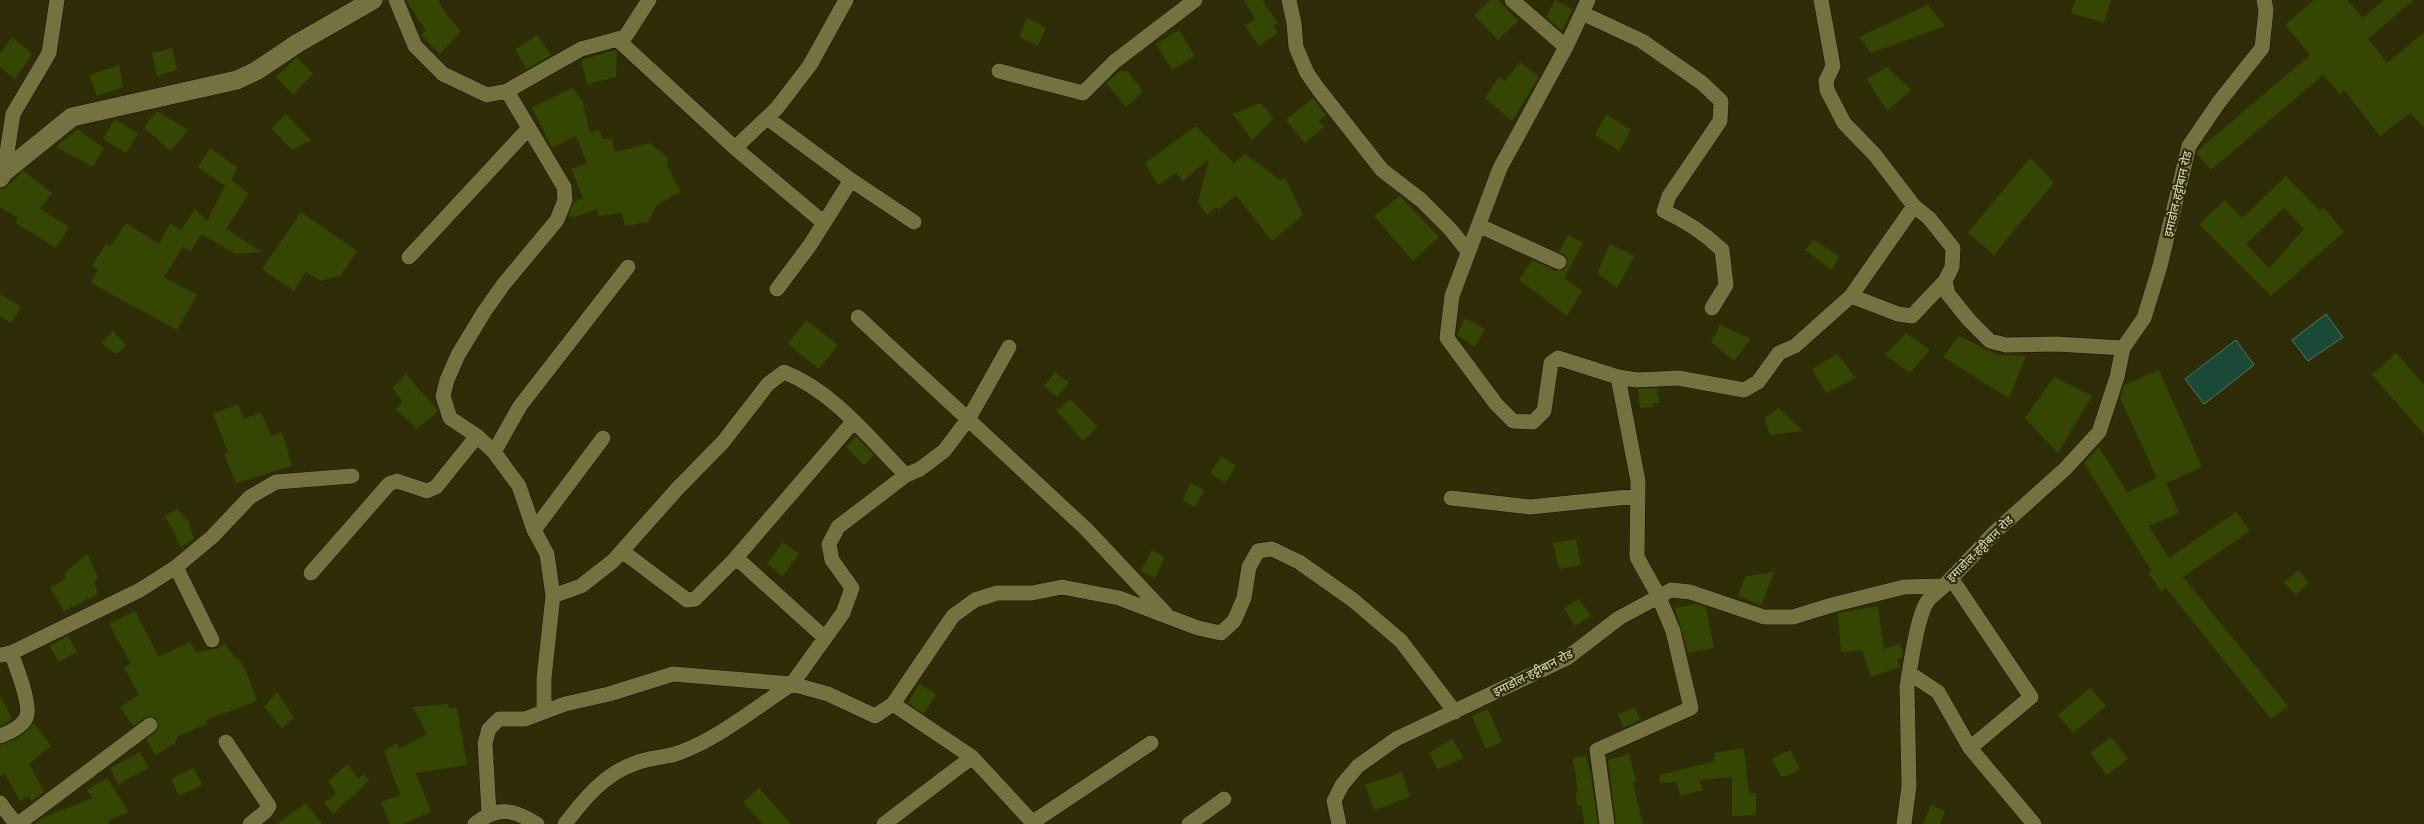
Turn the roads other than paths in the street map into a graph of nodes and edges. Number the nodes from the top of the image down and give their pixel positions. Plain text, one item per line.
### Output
1 (57, 0) edge
2 (373, 0) edge
3 (396, 0) edge
4 (649, 0) edge
5 (846, 0) edge
6 (1195, 0) edge
7 (1289, 0) edge
8 (1512, 0) edge
9 (1821, 0) edge
10 (2264, 0) edge
11 (1585, 7) edge
12 (617, 39) junction
13 (1566, 47) junction
14 (999, 71) dead end
15 (506, 91) junction
16 (767, 118) junction
17 (529, 128) junction
18 (735, 148) junction
19 (2, 175) edge
20 (851, 180) junction
21 (1914, 206) junction
22 (914, 222) dead end
23 (824, 223) junction
24 (1480, 226) junction
25 (1467, 250) junction
26 (409, 256) dead end
27 (1559, 262) dead end
28 (628, 267) dead end
29 (1945, 281) junction
30 (777, 289) dead end
31 (1851, 296) junction
32 (1712, 308) dead end
33 (858, 317) dead end
34 (1009, 347) dead end
35 (2123, 348) junction
36 (1618, 377) junction
37 (969, 418) junction
38 (853, 422) junction
39 (477, 436) junction
40 (603, 438) dead end
41 (494, 452) junction
42 (906, 475) junction
43 (352, 476) dead end
44 (1638, 496) junction
45 (1451, 498) dead end
46 (534, 530) junction
47 (622, 551) junction
48 (734, 560) junction
49 (176, 567) junction
50 (311, 573) dead end
51 (1947, 582) junction
52 (1658, 595) junction
53 (553, 596) junction
54 (1168, 617) junction
55 (825, 638) junction
56 (212, 640) dead end
57 (5, 654) edge
58 (1909, 673) junction
59 (792, 684) junction
60 (893, 704) junction
61 (544, 711) junction
62 (1455, 712) junction
63 (150, 724) dead end
64 (0, 736) edge
65 (226, 742) dead end
66 (1151, 743) dead end
67 (1970, 748) junction
68 (972, 757) junction
69 (1224, 799) dead end
70 (0, 803) edge
71 (489, 813) junction
72 (1033, 823) edge
73 (17, 824) edge
74 (250, 824) edge
75 (475, 824) edge
76 (537, 824) edge
77 (565, 824) edge
78 (884, 824) edge
79 (1188, 824) edge
80 (1339, 824) edge
81 (1607, 824) edge
82 (1904, 824) edge
83 (2034, 824) edge

1 - 19 street
2 - 19 street
3 - 15 street
4 - 12 street
5 - 16 street
6 - 14 street
7 - 25 street
8 - 13 street
9 - 21 street
10 - 35 street, इमाडोल-हट्टीबान रोड
11 - 13 street
11 - 32 street
12 - 15 street
12 - 18 street
13 - 24 street
15 - 17 street
16 - 18 street
16 - 20 street
17 - 26 street
17 - 39 street
18 - 23 street
20 - 22 street
20 - 23 street
21 - 29 street
21 - 31 street
23 - 30 street
24 - 25 street
24 - 27 street
25 - 36 street
28 - 41 street
29 - 31 street
29 - 35 street
31 - 36 street
33 - 37 street
34 - 37 street
35 - 51 street, इमाडोल-हट्टीबान रोड
36 - 44 street
37 - 42 street
37 - 54 street
38 - 42 street
38 - 47 street
38 - 48 street
39 - 41 street
39 - 50 street
40 - 46 street
41 - 46 street
42 - 55 street
43 - 49 street
44 - 45 street
44 - 52 street
46 - 53 street
47 - 48 street
47 - 53 street
48 - 55 street
49 - 56 street
49 - 57 street
51 - 52 street, इमाडोल-हट्टीबान रोड
51 - 58 street
51 - 67 street
52 - 62 street, इमाडोल-हट्टीबान रोड
52 - 81 street
53 - 61 street
54 - 60 street
54 - 62 street
55 - 59 street
57 - 64 street
58 - 67 street
58 - 82 street
59 - 60 street
59 - 61 street
59 - 77 street
60 - 68 street
61 - 71 street
62 - 80 street, इमाडोल-हट्टीबान रोड
63 - 73 street
65 - 74 street
66 - 72 street
67 - 83 street
68 - 72 street
68 - 78 street
69 - 79 street
70 - 73 street
71 - 75 street
71 - 76 street

